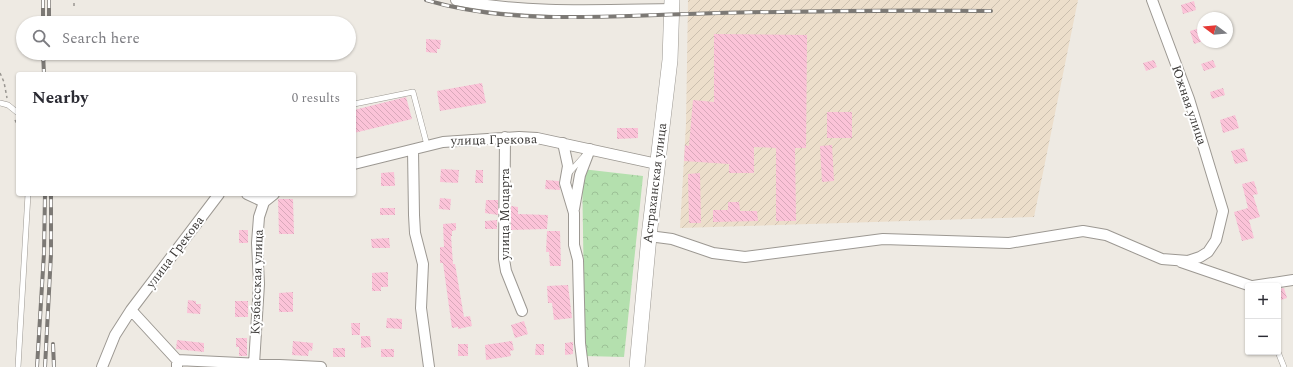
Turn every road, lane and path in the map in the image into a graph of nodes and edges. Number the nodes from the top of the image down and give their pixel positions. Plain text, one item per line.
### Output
1 (74, 0) edge
2 (456, 0) edge
3 (1152, 0) edge
4 (485, 3) edge
5 (673, 5) edge
6 (74, 6) dead end
7 (0, 103) edge
8 (356, 104) edge
9 (16, 111) edge
10 (505, 137) junction
11 (563, 143) junction
12 (427, 145) junction
13 (590, 148) junction
14 (413, 150) junction
15 (356, 164) edge
16 (657, 164) junction
17 (567, 175) junction
18 (28, 196) edge
19 (217, 196) edge
20 (251, 196) edge
21 (272, 196) edge
22 (264, 202) junction
23 (574, 213) junction
24 (649, 236) junction
25 (1177, 261) junction
26 (1293, 280) edge
27 (1272, 283) edge
28 (1245, 284) edge
29 (131, 310) junction
30 (522, 311) dead end
31 (1279, 355) edge
32 (177, 363) edge
33 (254, 364) junction
34 (18, 367) edge
35 (102, 367) edge
36 (321, 367) edge
37 (429, 367) edge
38 (583, 367) edge
39 (637, 367) edge
40 (1284, 367) edge

1 - 6 path
2 - 4 street
3 - 25 street, Южная улица
4 - 5 street
5 - 16 main road, Астраханская улица
7 - 9 lane
8 - 12 lane
10 - 11 street, улица Грекова
10 - 12 street, улица Грекова
10 - 30 street, улица Моцарта
11 - 13 street, улица Грекова
11 - 17 street
12 - 14 street, улица Грекова
13 - 16 street, улица Грекова
13 - 17 lane
13 - 23 street
14 - 15 street, улица Грекова
14 - 37 street
16 - 24 main road, Астраханская улица
17 - 23 street
18 - 34 lane
19 - 29 street, улица Грекова
20 - 22 street
21 - 22 street
22 - 33 street, Кузбасская улица
23 - 38 street
24 - 25 street
24 - 39 main road, Астраханская улица
25 - 28 street
26 - 27 street
29 - 32 street
29 - 35 street, улица Грекова
31 - 40 lane
32 - 33 street
33 - 36 street

